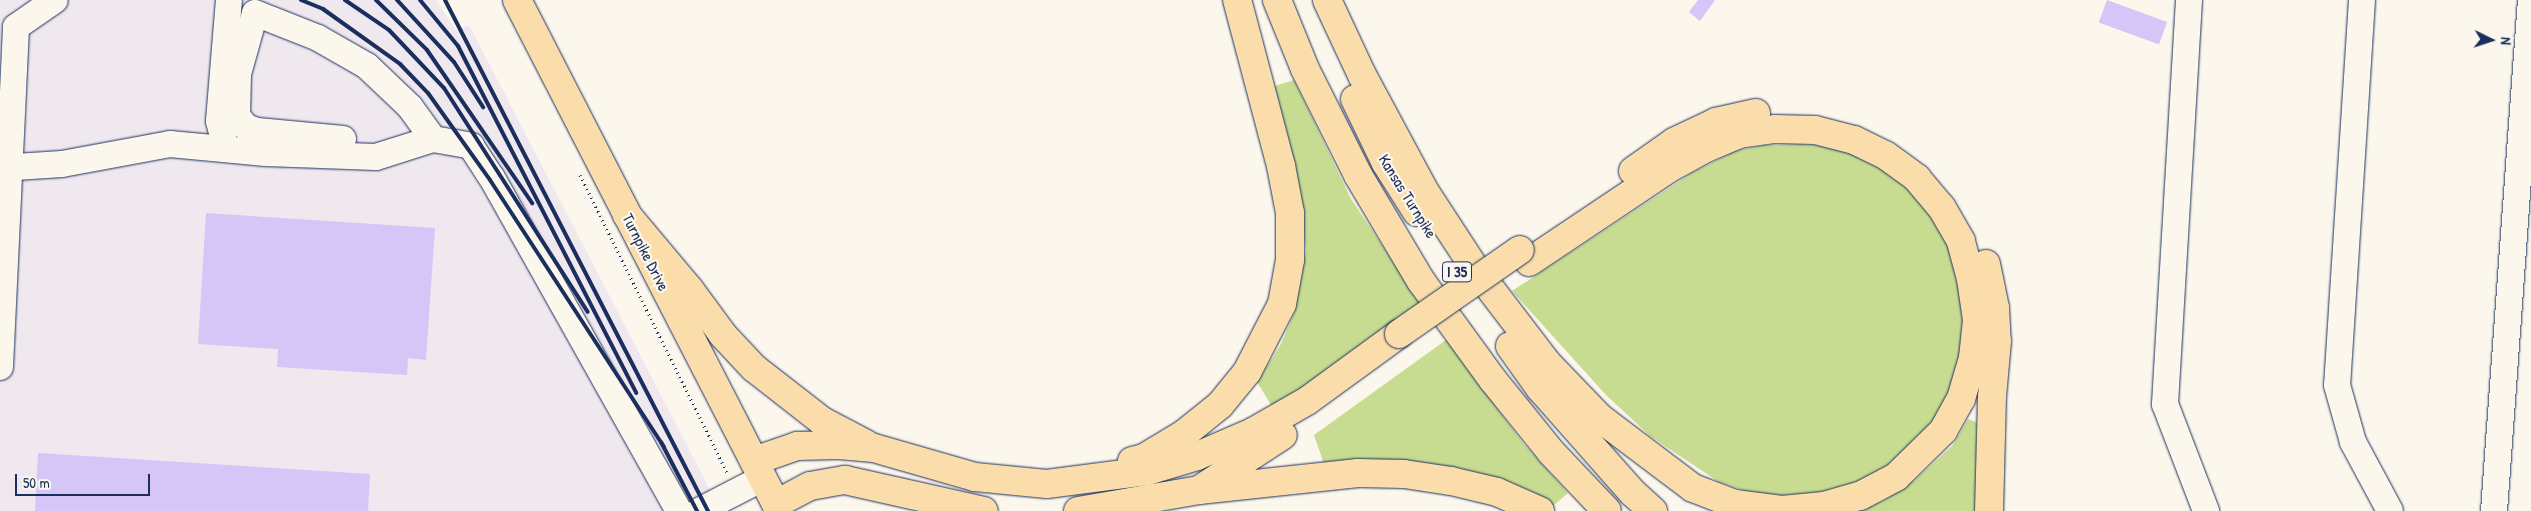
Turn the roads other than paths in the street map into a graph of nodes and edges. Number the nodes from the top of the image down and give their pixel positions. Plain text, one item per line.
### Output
1 (54, 0) edge
2 (230, 0) edge
3 (517, 0) edge
4 (1237, 0) edge
5 (1276, 0) edge
6 (1312, 0) edge
7 (1327, 0) edge
8 (2189, 0) edge
9 (2362, 0) edge
10 (2531, 0) edge
11 (255, 13) junction
12 (8, 28) edge
13 (433, 139) junction
14 (406, 148) junction
15 (226, 149) junction
16 (5, 168) edge
17 (627, 215) junction
18 (1524, 256) junction
19 (1404, 341) junction
20 (0, 367) edge
21 (874, 448) junction
22 (758, 470) junction
23 (1047, 484) junction
24 (1199, 490) junction
25 (777, 507) edge
26 (679, 511) edge
27 (699, 511) edge
28 (984, 511) edge
29 (1078, 511) edge
30 (1540, 511) edge
31 (1607, 511) edge
32 (1653, 511) edge
33 (1989, 511) edge
34 (2206, 511) edge
35 (2390, 511) edge
36 (2494, 511) edge

1 - 12 lane
2 - 11 lane
2 - 15 lane
3 - 17 main road, Turnpike Drive
4 - 23 main road
5 - 31 main road, Kansas Turnpike / I 35
6 - 32 main road, Kansas Turnpike / I 35
7 - 18 main road
8 - 34 lane
9 - 35 lane
10 - 36 lane
11 - 13 lane
11 - 14 lane
12 - 16 lane
13 - 14 lane
13 - 26 lane
14 - 15 lane
15 - 16 lane
16 - 20 lane
17 - 21 main road
17 - 22 main road, Turnpike Drive
18 - 19 main road, bridge
18 - 33 main road
19 - 23 main road
19 - 24 main road
21 - 22 main road
21 - 23 main road
22 - 25 main road, Turnpike Drive
22 - 27 lane
24 - 29 main road
24 - 30 main road
25 - 28 main road

